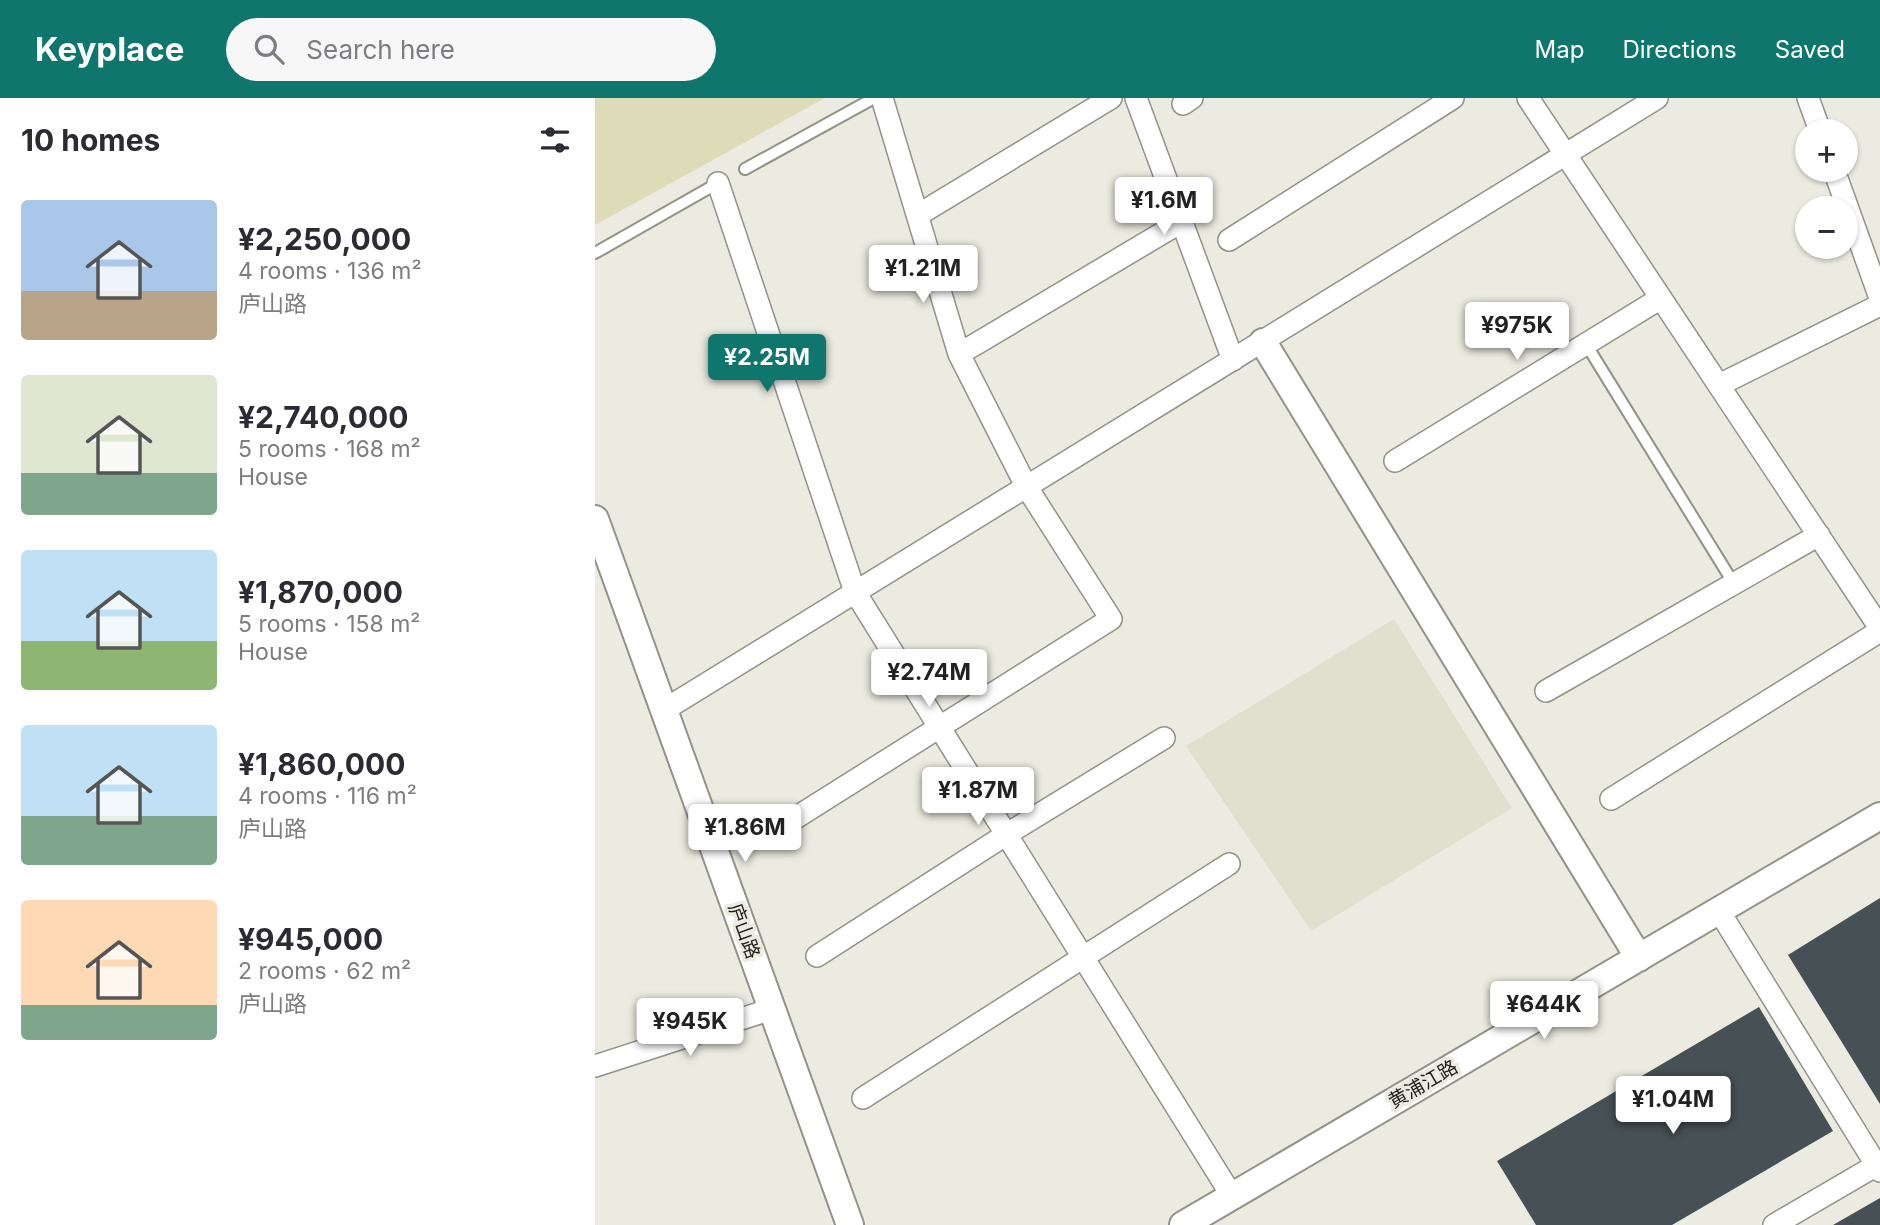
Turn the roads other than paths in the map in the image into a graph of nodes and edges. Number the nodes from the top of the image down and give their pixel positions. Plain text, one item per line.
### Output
1 (874, 98) edge
2 (882, 98) edge
3 (1111, 98) edge
4 (1136, 98) edge
5 (1453, 98) edge
6 (1528, 98) edge
7 (1657, 98) edge
8 (1808, 98) edge
9 (1816, 119) edge
10 (1566, 155) junction
11 (745, 169) dead end
12 (1838, 182) edge
13 (718, 183) joint
14 (918, 215) junction
15 (1181, 222) junction
16 (1229, 240) dead end
17 (595, 253) edge
18 (1661, 298) junction
19 (1880, 298) edge
20 (1880, 305) edge
21 (1263, 342) junction
22 (1586, 344) junction
23 (959, 354) junction
24 (1233, 360) junction
25 (1720, 385) junction
26 (1395, 461) dead end
27 (1027, 486) junction
28 (595, 519) edge
29 (1819, 536) junction
30 (1734, 584) junction
31 (855, 592) junction
32 (1880, 630) edge
33 (1546, 691) dead end
34 (664, 710) junction
35 (940, 727) junction
36 (1164, 738) dead end
37 (1611, 799) dead end
38 (1880, 816) edge
39 (770, 834) dead end
40 (1007, 834) junction
41 (1229, 864) dead end
42 (1719, 911) junction
43 (817, 956) dead end
44 (1083, 956) junction
45 (1639, 958) junction
46 (772, 1009) junction
47 (595, 1066) edge
48 (863, 1098) dead end
49 (1880, 1163) edge
50 (1880, 1171) edge
51 (1232, 1196) junction
52 (1198, 1221) edge
53 (850, 1225) edge
54 (1774, 1225) edge

1 - 11 lane
2 - 14 street
3 - 14 street
4 - 15 street
5 - 16 street
6 - 10 street
7 - 10 street
8 - 9 street
10 - 18 street
10 - 21 street
12 - 19 street
13 - 17 lane
13 - 31 street
14 - 23 street
15 - 23 street
15 - 24 street
18 - 22 street
18 - 25 street
20 - 25 street
21 - 24 street
21 - 45 street
22 - 26 street
22 - 30 lane
23 - 27 street
24 - 27 street
25 - 29 street
27 - 31 street
27 - 35 street
28 - 34 street, 庐山路
29 - 30 street
29 - 32 street
30 - 33 street
31 - 34 street
31 - 35 street
32 - 37 street
34 - 46 street, 庐山路
35 - 39 street
35 - 40 street
36 - 40 street
38 - 42 street, 黄浦江路
40 - 43 street
40 - 44 street
41 - 44 street
42 - 45 street, 黄浦江路
42 - 50 street
44 - 48 street
44 - 51 street
45 - 51 street, 黄浦江路
46 - 47 street
46 - 53 street, 庐山路
49 - 54 street
51 - 52 street, 黄浦江路

